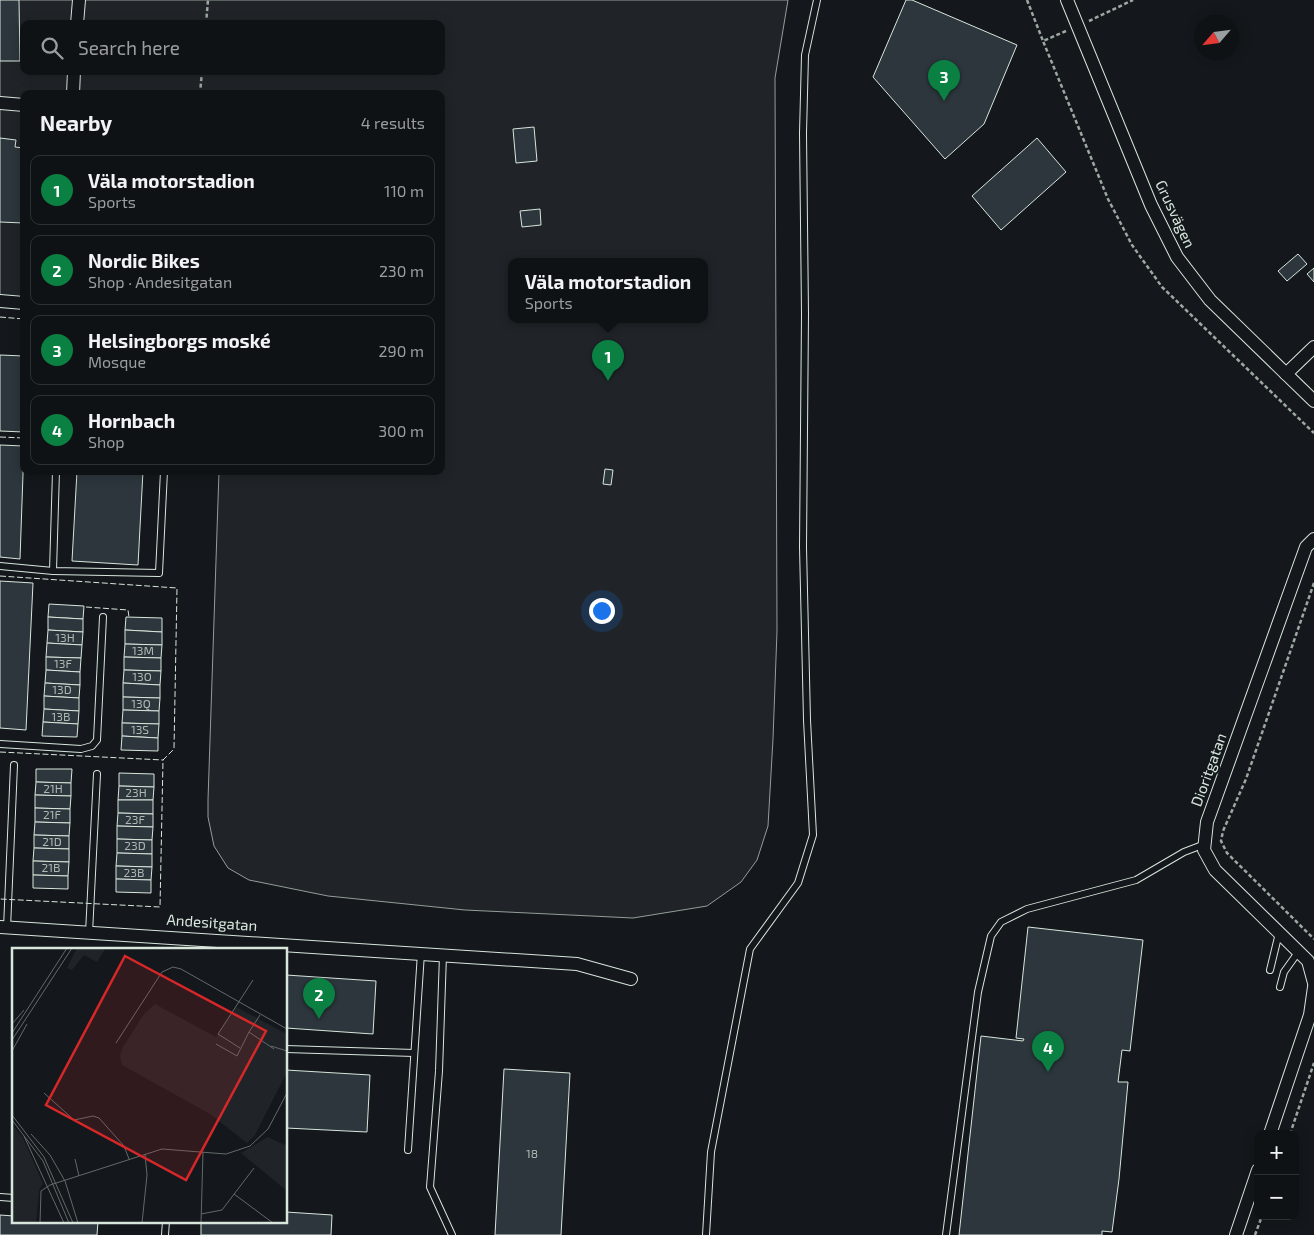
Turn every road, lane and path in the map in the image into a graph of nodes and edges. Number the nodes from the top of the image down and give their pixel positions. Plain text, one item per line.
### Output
1 (79, 0) edge
2 (208, 0) edge
3 (817, 0) edge
4 (1027, 0) edge
5 (1067, 0) edge
6 (77, 20) edge
7 (206, 20) edge
8 (1044, 40) dead end
9 (74, 75) edge
10 (202, 75) edge
11 (73, 90) edge
12 (200, 90) edge
13 (0, 103) edge
14 (20, 105) edge
15 (0, 301) edge
16 (20, 303) edge
17 (1314, 347) edge
18 (1286, 374) junction
19 (1314, 401) edge
20 (56, 475) edge
21 (164, 475) edge
22 (1314, 539) edge
23 (0, 566) edge
24 (53, 571) junction
25 (1314, 583) edge
26 (103, 617) dead end
27 (0, 744) edge
28 (14, 764) dead end
29 (97, 774) dead end
30 (1205, 844) junction
31 (4, 927) edge
32 (1280, 932) junction
33 (89, 933) junction
34 (1314, 939) edge
35 (178, 943) edge
36 (1299, 952) junction
37 (421, 953) junction
38 (443, 954) junction
39 (1270, 970) dead end
40 (631, 979) dead end
41 (1314, 985) edge
42 (1280, 987) dead end
43 (288, 1049) edge
44 (414, 1053) junction
45 (1314, 1063) edge
46 (1271, 1130) edge
47 (1291, 1130) edge
48 (408, 1150) dead end
49 (1256, 1175) edge
50 (1261, 1220) edge
51 (166, 1222) edge
52 (165, 1235) edge
53 (452, 1235) edge
54 (706, 1235) edge
55 (946, 1235) edge
56 (1236, 1235) edge
57 (1255, 1235) edge

1 - 6 street
2 - 7 path
3 - 54 lane
4 - 8 path
5 - 18 street, Grusvägen
9 - 11 street
10 - 12 path
13 - 14 street
15 - 16 street
17 - 18 street
18 - 19 street, Grusvägen
20 - 24 lane
21 - 24 lane
22 - 30 street, Dioritgatan
23 - 24 lane
25 - 34 path
26 - 27 lane
28 - 31 lane
29 - 33 lane
30 - 32 street, Dioritgatan
30 - 55 lane
31 - 33 street, Andesitgatan
32 - 36 street, Dioritgatan
32 - 39 lane
33 - 35 street, Andesitgatan
35 - 37 street, Andesitgatan
36 - 41 street, Dioritgatan
36 - 42 lane
37 - 38 street, Andesitgatan
37 - 44 lane
38 - 40 street, Andesitgatan
38 - 53 lane
41 - 46 street, Dioritgatan
43 - 44 lane
44 - 48 lane
45 - 47 path
49 - 56 street
50 - 57 path
51 - 52 lane

